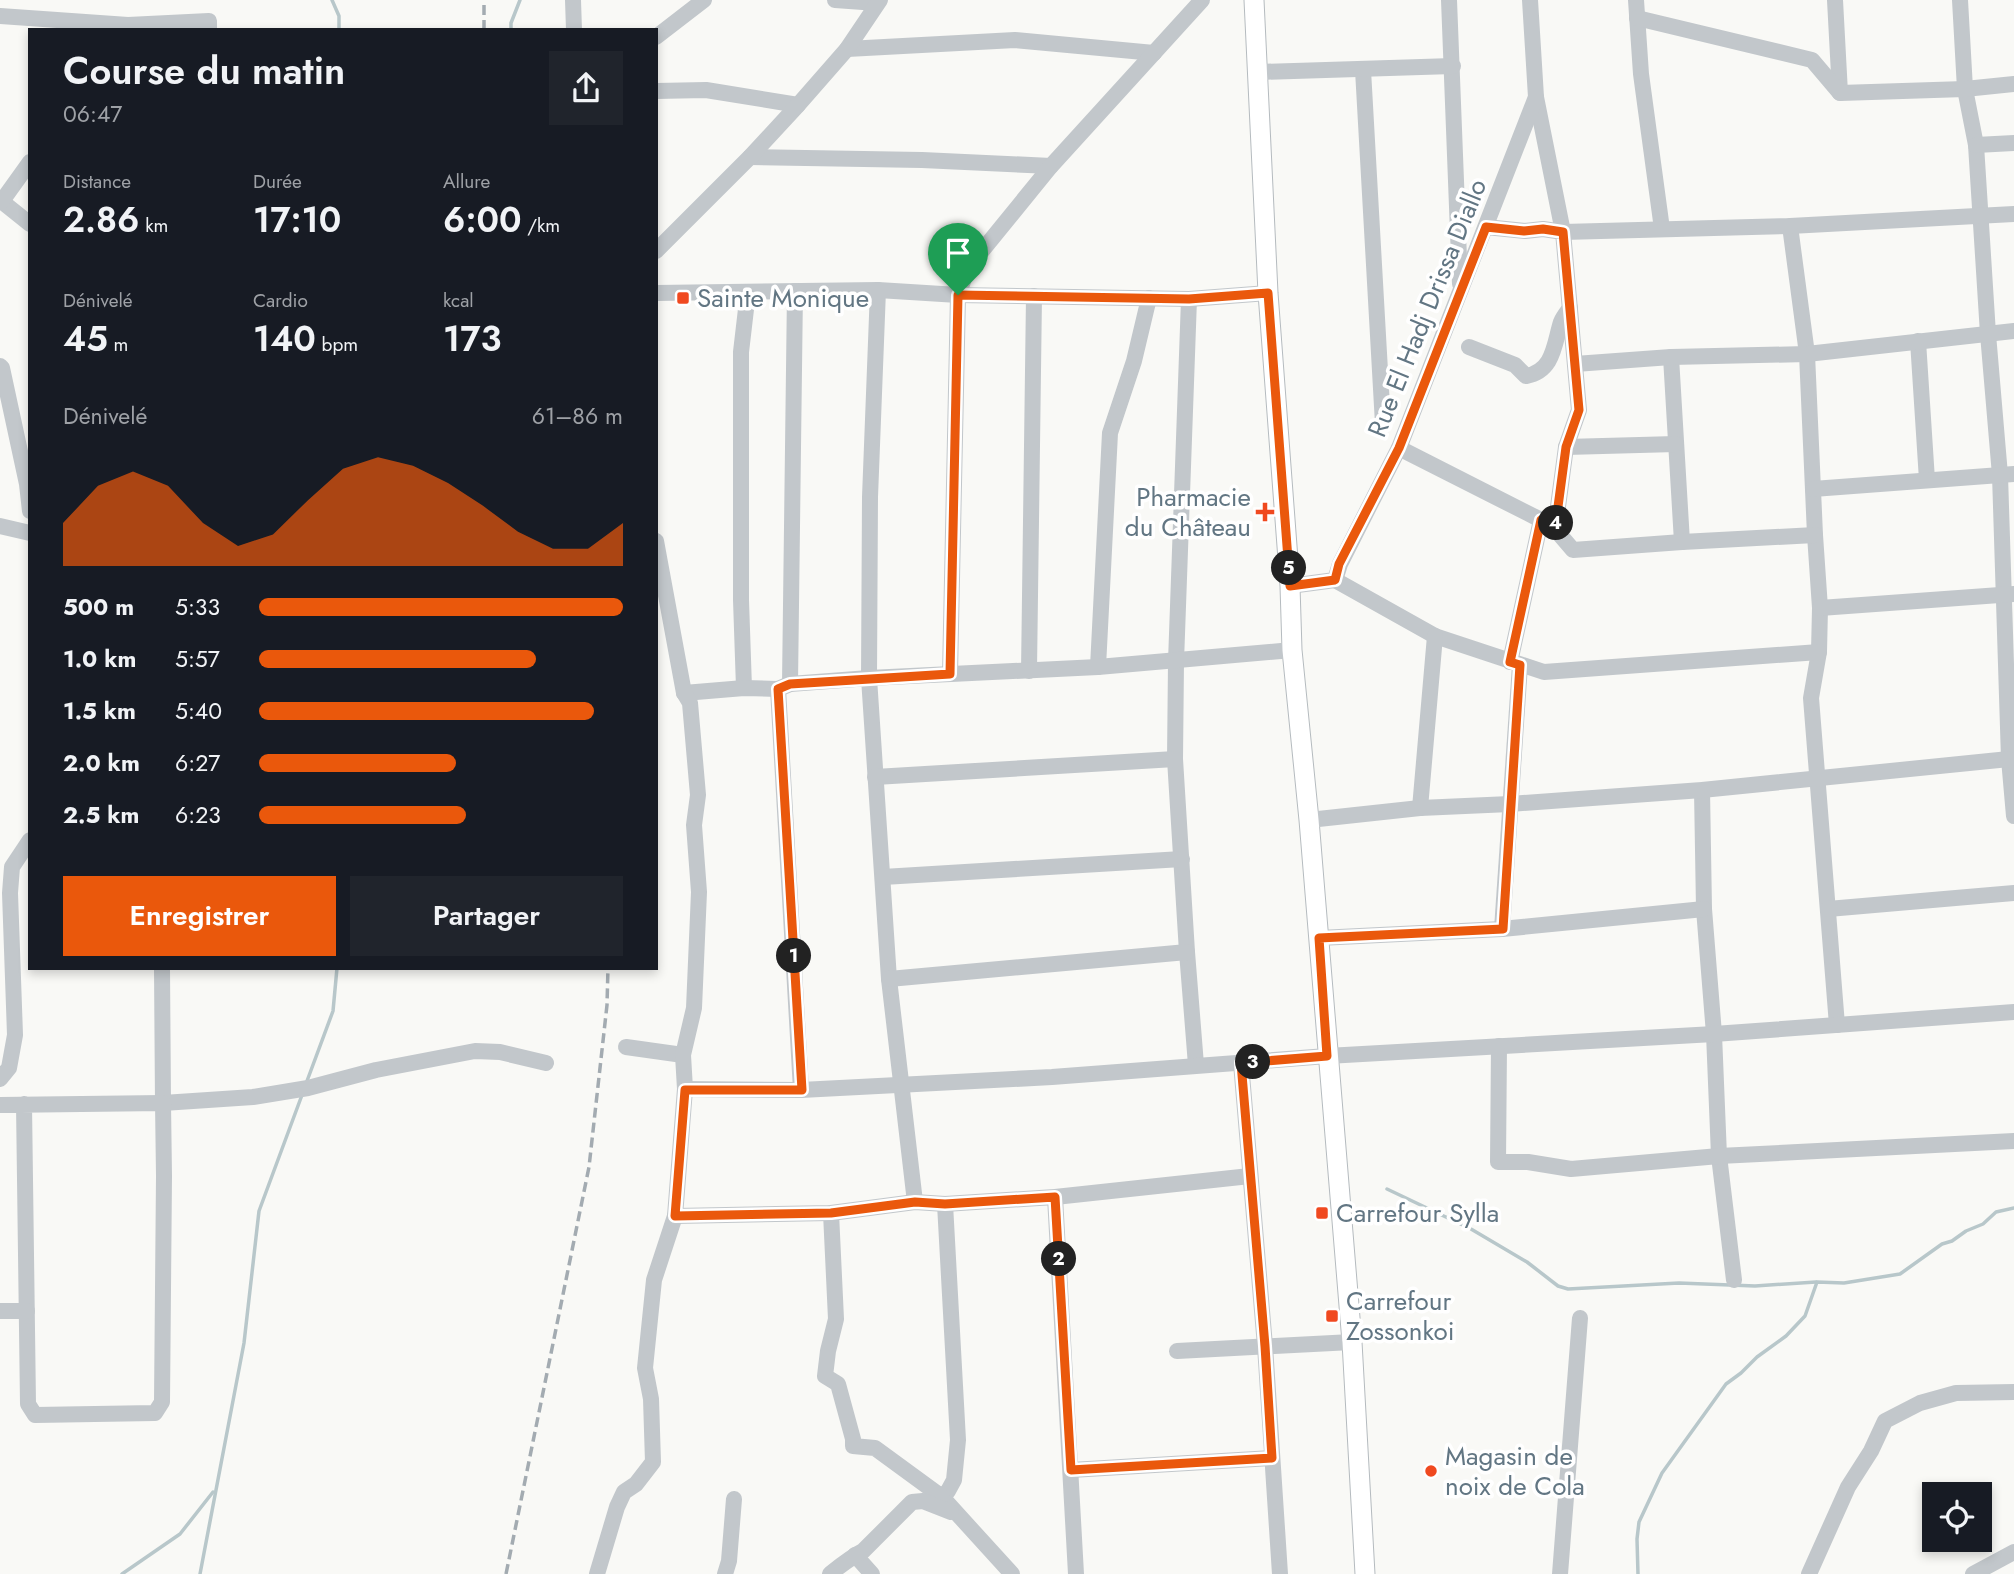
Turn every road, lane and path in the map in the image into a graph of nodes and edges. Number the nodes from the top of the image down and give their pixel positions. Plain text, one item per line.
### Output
1 (573, 0) edge
2 (704, 0) edge
3 (835, 0) edge
4 (1202, 0) edge
5 (1254, 0) edge
6 (1449, 0) edge
7 (1530, 0) edge
8 (1636, 0) edge
9 (1835, 0) edge
10 (1960, 0) edge
11 (878, 1) edge
12 (0, 16) edge
13 (1637, 18) junction
14 (127, 28) edge
15 (209, 28) edge
16 (574, 28) edge
17 (658, 35) edge
18 (847, 49) junction
19 (1154, 53) junction
20 (1453, 66) junction
21 (1363, 70) junction
22 (1258, 72) junction
23 (2014, 84) edge
24 (1965, 89) junction
25 (658, 91) edge
26 (1840, 93) junction
27 (1536, 97) junction
28 (798, 105) junction
29 (2014, 143) edge
30 (1976, 145) junction
31 (750, 157) junction
32 (28, 165) edge
33 (1051, 166) junction
34 (1, 200) edge
35 (2014, 214) edge
36 (1981, 217) junction
37 (28, 222) edge
38 (1790, 226) junction
39 (1486, 227) junction
40 (1662, 229) junction
41 (1563, 232) junction
42 (658, 249) edge
43 (878, 290) junction
44 (795, 291) junction
45 (748, 292) junction
46 (1461, 292) junction
47 (658, 293) edge
48 (1268, 293) junction
49 (958, 295) junction
50 (1034, 296) junction
51 (1149, 298) junction
52 (1189, 299) junction
53 (1570, 308) junction
54 (2014, 331) edge
55 (1988, 334) junction
56 (1918, 341) junction
57 (1469, 347) dead end
58 (1807, 354) junction
59 (1671, 357) junction
60 (1575, 364) junction
61 (0, 366) edge
62 (1383, 424) dead end
63 (1676, 444) junction
64 (1566, 447) junction
65 (1399, 448) junction
66 (2007, 474) edge
67 (1927, 480) junction
68 (1813, 489) junction
69 (28, 493) edge
70 (1548, 524) junction
71 (0, 526) edge
72 (28, 533) edge
73 (1815, 535) junction
74 (1682, 542) junction
75 (658, 552) edge
76 (1335, 580) junction
77 (1290, 586) junction
78 (2009, 594) edge
79 (1821, 608) junction
80 (1435, 636) junction
81 (1292, 650) junction
82 (1819, 652) junction
83 (1176, 662) junction
84 (1515, 664) junction
85 (1098, 667) junction
86 (1029, 671) junction
87 (950, 674) junction
88 (869, 678) junction
89 (784, 686) junction
90 (744, 688) junction
91 (684, 693) junction
92 (2010, 759) junction
93 (1175, 760) junction
94 (875, 777) junction
95 (1817, 780) junction
96 (1702, 790) junction
97 (1510, 804) junction
98 (1420, 808) junction
99 (2014, 816) edge
100 (1309, 820) junction
101 (28, 844) edge
102 (1182, 859) junction
103 (883, 877) junction
104 (2014, 893) edge
105 (1704, 909) junction
106 (1828, 909) junction
107 (1503, 929) junction
108 (1319, 938) junction
109 (1187, 952) junction
110 (6, 960) edge
111 (162, 970) edge
112 (889, 979) junction
113 (2014, 1012) edge
114 (1836, 1025) junction
115 (1714, 1034) junction
116 (626, 1046) dead end
117 (1499, 1046) junction
118 (682, 1055) junction
119 (1327, 1056) junction
120 (546, 1063) dead end
121 (1241, 1063) junction
122 (1196, 1065) junction
123 (0, 1079) edge
124 (901, 1086) junction
125 (685, 1090) junction
126 (802, 1090) junction
127 (163, 1103) junction
128 (24, 1104) junction
129 (0, 1105) edge
130 (2014, 1141) edge
131 (1719, 1156) junction
132 (1250, 1176) junction
133 (1055, 1197) junction
134 (915, 1202) junction
135 (945, 1204) junction
136 (831, 1213) junction
137 (675, 1216) junction
138 (1734, 1280) dead end
139 (0, 1311) edge
140 (27, 1311) junction
141 (1580, 1318) dead end
142 (1352, 1342) junction
143 (1265, 1346) junction
144 (1177, 1351) dead end
145 (2014, 1392) edge
146 (1272, 1458) junction
147 (1071, 1470) junction
148 (942, 1497) junction
149 (734, 1499) dead end
150 (954, 1513) junction
151 (2014, 1552) edge
152 (855, 1555) junction
153 (597, 1574) edge
154 (725, 1574) edge
155 (830, 1574) edge
156 (872, 1574) edge
157 (1012, 1574) edge
158 (1076, 1574) edge
159 (1280, 1574) edge
160 (1366, 1574) edge
161 (1560, 1574) edge
162 (1808, 1574) edge
163 (1973, 1574) edge

1 - 16 street
2 - 17 street
3 - 11 street
4 - 19 street
5 - 22 main road
6 - 20 street
7 - 27 street, Rue El Hadj Drissa Diallo
8 - 13 street
9 - 26 street
10 - 24 street
11 - 18 street
12 - 14 street
13 - 26 street
13 - 40 street
14 - 15 street
18 - 19 street
18 - 28 street
19 - 33 street
20 - 21 street
20 - 46 street
21 - 22 street
21 - 62 street
22 - 48 main road
23 - 24 street
24 - 26 street
24 - 30 street
25 - 28 street
27 - 39 street, Rue El Hadj Drissa Diallo
27 - 41 street
28 - 31 street
29 - 30 street
30 - 36 street
31 - 33 street
31 - 42 street
32 - 34 street
33 - 49 street
34 - 37 street
35 - 36 street
36 - 38 street
36 - 55 street
38 - 40 street
38 - 58 street
39 - 41 street
39 - 46 street, Rue El Hadj Drissa Diallo
40 - 41 street
41 - 53 street
43 - 44 street
43 - 49 street
43 - 88 street
44 - 45 street
44 - 89 street
45 - 47 street
45 - 90 street
46 - 65 street, Rue El Hadj Drissa Diallo
48 - 52 street
48 - 77 main road
49 - 50 street
49 - 87 street
50 - 51 street
50 - 86 street
51 - 52 street
51 - 85 street
52 - 83 street
53 - 57 street
53 - 60 street
54 - 55 street
55 - 56 street
55 - 66 street
56 - 58 street
56 - 67 street
58 - 59 street
58 - 68 street
59 - 60 street
59 - 63 street
60 - 64 street
61 - 69 street
63 - 64 street
63 - 74 street
64 - 70 street
65 - 70 street
65 - 76 street, Rue El Hadj Drissa Diallo
66 - 67 street
66 - 78 street
67 - 68 street
68 - 73 street
70 - 74 street
70 - 84 street
71 - 72 street
73 - 74 street
73 - 79 street
75 - 91 street
76 - 77 street
76 - 80 street
77 - 81 main road
78 - 79 street
78 - 92 street
79 - 82 street
80 - 84 street
80 - 98 street
81 - 83 street
81 - 100 main road
82 - 84 street
82 - 95 street
83 - 85 street
83 - 93 street
84 - 97 street
85 - 86 street
86 - 87 street
87 - 88 street
88 - 89 street
88 - 94 street
89 - 90 street
89 - 126 street
90 - 91 street
91 - 118 street
92 - 95 street
92 - 99 street
93 - 94 street
93 - 102 street
94 - 103 street
95 - 96 street
95 - 106 street
96 - 97 street
96 - 105 street
97 - 98 street
97 - 107 street
98 - 100 street
100 - 108 main road
101 - 110 street
102 - 103 street
102 - 109 street
103 - 112 street
104 - 106 street
105 - 107 street
105 - 115 street
106 - 114 street
107 - 108 street
108 - 119 main road
109 - 112 street
109 - 122 street
110 - 123 street
111 - 127 street
112 - 124 street
113 - 114 street
114 - 115 street
115 - 117 street
115 - 131 street
116 - 118 street
117 - 119 street
117 - 131 street
118 - 125 street
119 - 121 street
119 - 142 main road
120 - 127 street
121 - 122 street
121 - 132 street
122 - 124 street
124 - 126 street
124 - 134 street
125 - 126 street
125 - 137 street
127 - 128 street
127 - 140 street
128 - 129 street
128 - 140 street
130 - 131 street
131 - 138 street
132 - 133 street
132 - 143 street
133 - 135 street
133 - 147 street
134 - 135 street
134 - 136 street
135 - 148 street
136 - 137 street
136 - 148 street
137 - 153 street
139 - 140 street
141 - 161 street
142 - 143 street
142 - 160 main road
143 - 144 street
143 - 146 street
145 - 162 street
146 - 147 street
146 - 159 street
147 - 158 street
148 - 150 street
149 - 154 street
150 - 152 street
150 - 157 street
151 - 163 street
152 - 155 street
152 - 156 street

